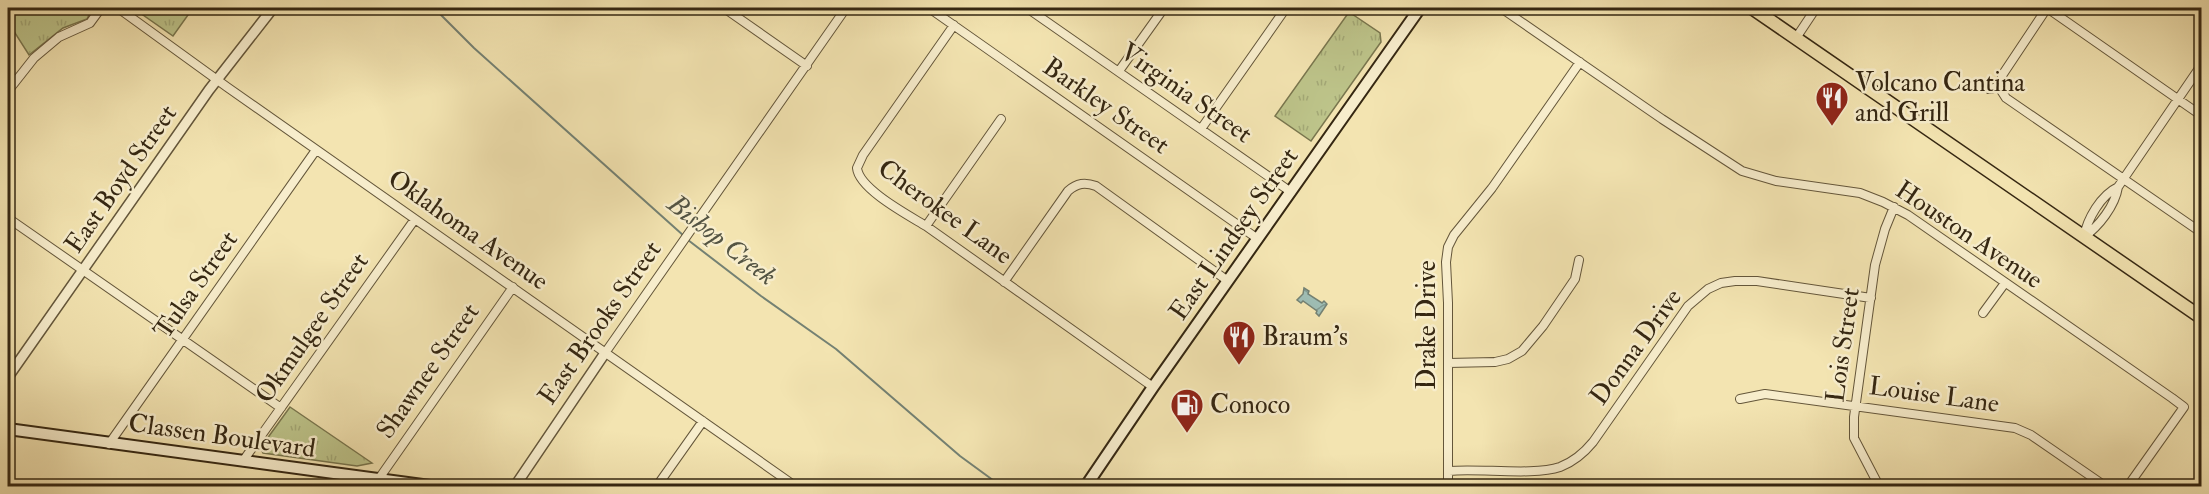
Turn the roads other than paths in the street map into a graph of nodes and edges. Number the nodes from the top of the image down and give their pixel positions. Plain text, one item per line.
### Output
1 (101, 8) edge
2 (118, 8) edge
3 (273, 8) edge
4 (724, 8) edge
5 (846, 8) edge
6 (929, 8) edge
7 (1027, 8) edge
8 (1164, 8) edge
9 (1286, 8) edge
10 (1420, 8) edge
11 (1501, 8) edge
12 (1752, 8) edge
13 (1816, 8) edge
14 (1038, 11) edge
15 (954, 25) junction
16 (1796, 38) junction
17 (1580, 62) junction
18 (2202, 64) edge
19 (807, 66) junction
20 (1119, 71) junction
21 (217, 79) junction
22 (1999, 87) junction
23 (1989, 89) dead end
24 (8, 92) edge
25 (2178, 100) junction
26 (2202, 116) edge
27 (1001, 119) dead end
28 (1201, 129) junction
29 (316, 150) junction
30 (2123, 179) junction
31 (1291, 192) junction
32 (1894, 207) junction
33 (8, 218) edge
34 (415, 219) junction
35 (926, 226) junction
36 (2202, 233) edge
37 (2084, 237) junction
38 (1258, 239) junction
39 (1579, 260) dead end
40 (82, 270) junction
41 (1228, 281) junction
42 (1004, 282) junction
43 (2005, 283) junction
44 (513, 287) junction
45 (1871, 298) junction
46 (1983, 313) dead end
47 (2202, 318) edge
48 (182, 340) junction
49 (605, 353) junction
50 (1448, 363) junction
51 (8, 377) edge
52 (1153, 387) junction
53 (1740, 399) dead end
54 (1855, 405) junction
55 (281, 408) junction
56 (703, 421) junction
57 (8, 429) edge
58 (109, 444) junction
59 (243, 462) junction
60 (1449, 471) junction
61 (524, 473) junction
62 (1095, 474) junction
63 (378, 480) junction
64 (430, 486) edge
65 (514, 486) edge
66 (521, 486) edge
67 (657, 486) edge
68 (795, 486) edge
69 (1086, 486) edge
70 (1093, 486) edge
71 (1448, 486) edge
72 (1879, 486) edge
73 (2105, 486) edge
74 (2128, 486) edge

1 - 24 street
2 - 21 street, Oklahoma Avenue
3 - 21 street, East Boyd Street
4 - 19 street
5 - 19 street, East Brooks Street
6 - 15 street, Barkley Street
7 - 14 street, Virginia Street
8 - 20 street
9 - 28 street
10 - 31 main road, East Lindsey Street
11 - 17 street, Houston Avenue
12 - 16 main road
13 - 16 street
14 - 20 street, Virginia Street
15 - 35 street, Cherokee Lane
15 - 38 street, Barkley Street
16 - 37 main road
17 - 32 street, Houston Avenue
17 - 50 street, Drake Drive
18 - 25 street
19 - 49 street, East Brooks Street
20 - 28 street, Virginia Street
21 - 29 street, Oklahoma Avenue
21 - 40 street, East Boyd Street
22 - 23 street
22 - 25 street
22 - 30 street
25 - 26 street
25 - 30 street
27 - 35 street
28 - 31 street, Virginia Street
29 - 34 street, Oklahoma Avenue
29 - 48 street, Tulsa Street
30 - 36 street
30 - 37 street
31 - 38 main road, East Lindsey Street
32 - 43 street, Houston Avenue
32 - 45 street, Lois Street
33 - 40 street
34 - 44 street, Oklahoma Avenue
34 - 55 street, Okmulgee Street
35 - 42 street, Cherokee Lane
37 - 47 main road
38 - 41 main road, East Lindsey Street
39 - 50 street
40 - 48 street
40 - 51 street, East Boyd Street
41 - 42 street
41 - 52 main road, East Lindsey Street
42 - 52 street, Cherokee Lane
43 - 46 street
43 - 74 street, Houston Avenue
44 - 49 street, Oklahoma Avenue
44 - 63 street, Shawnee Street
45 - 54 street, Lois Street
45 - 60 street, Donna Drive
48 - 55 street
48 - 58 street, Tulsa Street
49 - 56 street, Oklahoma Avenue
49 - 61 street, East Brooks Street
50 - 60 street, Drake Drive
52 - 62 main road, East Lindsey Street
53 - 54 street, Louise Lane
54 - 72 street, Lois Street
54 - 73 street, Louise Lane
55 - 59 street, Okmulgee Street
56 - 67 street
56 - 68 street, Oklahoma Avenue
57 - 58 main road, Classen Boulevard
58 - 59 main road, Classen Boulevard
59 - 63 main road, Classen Boulevard
60 - 71 street, Drake Drive
61 - 65 street, East Brooks Street
61 - 66 street
62 - 69 main road, East Lindsey Street
62 - 70 street
63 - 64 main road, Classen Boulevard

